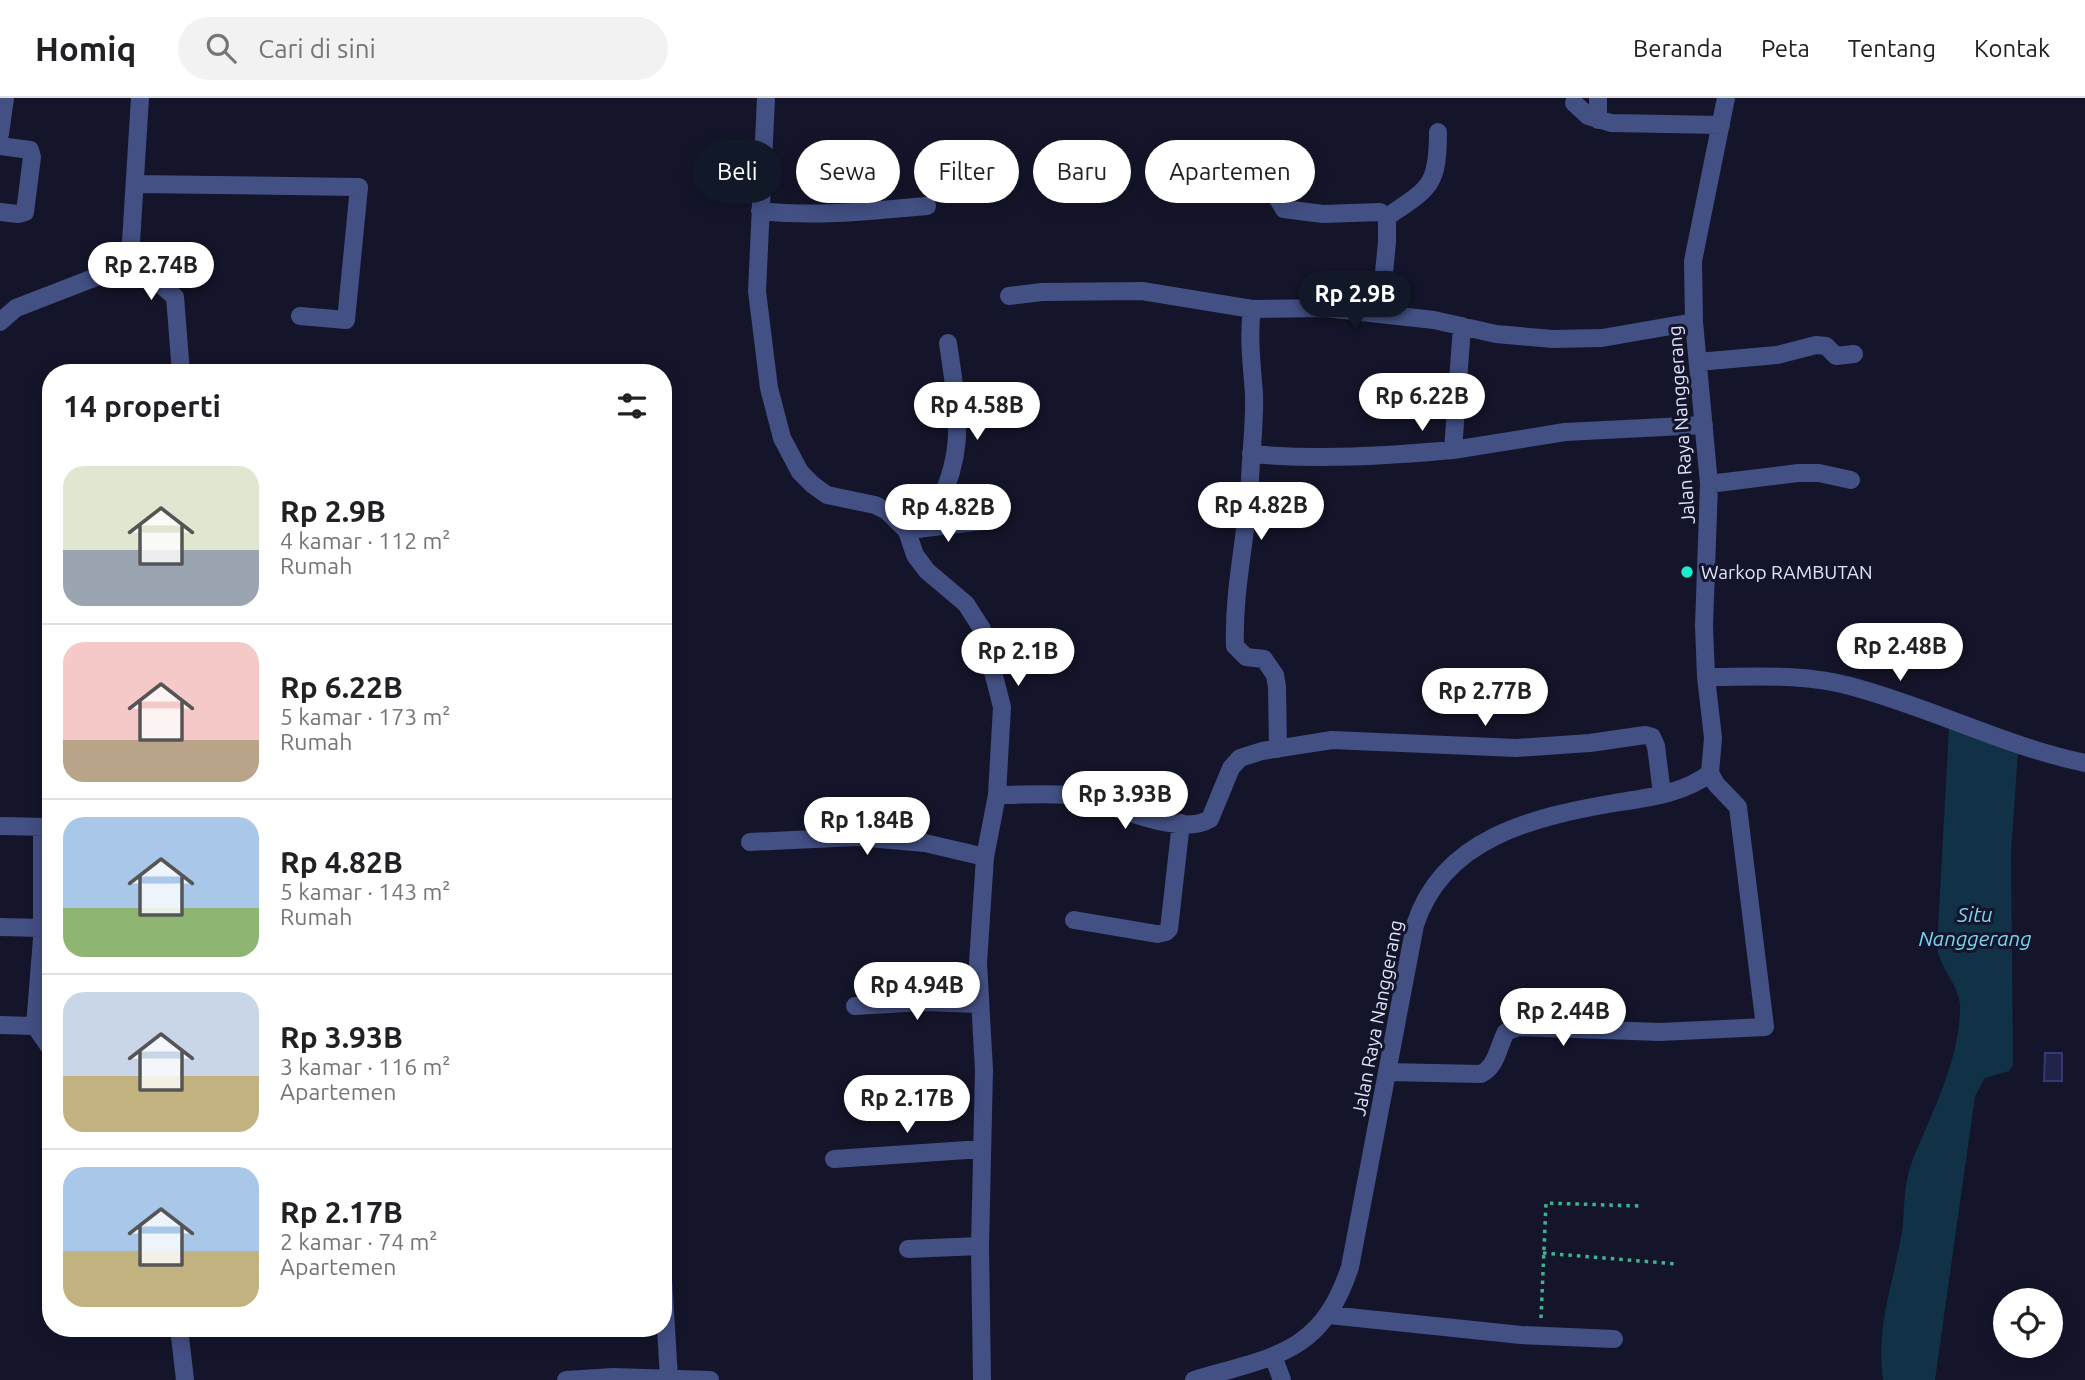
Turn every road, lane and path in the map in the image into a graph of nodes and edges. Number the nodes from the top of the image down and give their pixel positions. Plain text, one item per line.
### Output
1 (5, 98) edge
2 (140, 98) edge
3 (766, 98) edge
4 (1598, 98) edge
5 (1726, 98) edge
6 (1574, 103) dead end
7 (1598, 120) junction
8 (1721, 125) junction
9 (1438, 132) dead end
10 (0, 134) edge
11 (0, 146) edge
12 (135, 184) junction
13 (1280, 203) edge
14 (927, 206) dead end
15 (761, 211) junction
16 (0, 212) edge
17 (1387, 218) junction
18 (135, 262) junction
19 (1009, 296) dead end
20 (1252, 309) junction
21 (1380, 314) junction
22 (300, 316) dead end
23 (0, 322) edge
24 (1694, 322) junction
25 (1462, 326) junction
26 (948, 343) dead end
27 (1854, 354) dead end
28 (1698, 362) junction
29 (180, 364) edge
30 (1704, 425) junction
31 (1452, 450) junction
32 (1251, 454) junction
33 (1851, 480) dead end
34 (1709, 484) junction
35 (983, 521) dead end
36 (926, 527) junction
37 (907, 531) junction
38 (1706, 677) junction
39 (1278, 749) junction
40 (2085, 763) edge
41 (1710, 773) junction
42 (1661, 794) junction
43 (997, 795) junction
44 (1181, 823) junction
45 (0, 826) edge
46 (42, 827) edge
47 (750, 842) dead end
48 (985, 857) junction
49 (1074, 919) dead end
50 (0, 926) edge
51 (42, 928) joint
52 (978, 1004) junction
53 (855, 1006) dead end
54 (0, 1025) edge
55 (35, 1026) junction
56 (42, 1036) edge
57 (1387, 1072) junction
58 (982, 1149) junction
59 (834, 1159) dead end
60 (1639, 1206) dead end
61 (980, 1246) junction
62 (908, 1249) dead end
63 (1543, 1253) junction
64 (1677, 1264) dead end
65 (1329, 1315) junction
66 (1538, 1334) junction
67 (180, 1337) edge
68 (667, 1337) edge
69 (1614, 1339) dead end
70 (1273, 1356) junction
71 (669, 1378) junction
72 (185, 1380) edge
73 (566, 1380) edge
74 (710, 1380) edge
75 (982, 1380) edge
76 (1194, 1380) edge
77 (1282, 1380) edge

1 - 10 street
2 - 12 street
3 - 15 street
4 - 7 street
5 - 8 street, Jalan Raya Nanggerang
6 - 7 street
7 - 8 street
8 - 24 street, Jalan Raya Nanggerang
9 - 17 street
11 - 16 street
12 - 18 street
12 - 22 street
13 - 17 street
14 - 15 street
15 - 37 street
17 - 21 street
18 - 23 street
18 - 29 street
19 - 20 street
20 - 21 street
20 - 32 street
21 - 25 street
24 - 25 street
24 - 28 street, Jalan Raya Nanggerang
25 - 31 street
26 - 36 street
27 - 28 street
28 - 30 street, Jalan Raya Nanggerang
30 - 31 street
30 - 34 street, Jalan Raya Nanggerang
31 - 32 street
32 - 39 street
33 - 34 street
34 - 38 street, Jalan Raya Nanggerang
35 - 36 street
36 - 37 street
37 - 43 street
38 - 40 street
38 - 41 street, Jalan Raya Nanggerang
39 - 42 street
39 - 44 street
41 - 42 street, Jalan Raya Nanggerang
41 - 57 street
42 - 57 street, Jalan Raya Nanggerang
43 - 44 street
43 - 48 street
44 - 49 street
45 - 46 street
47 - 48 street
48 - 52 street
50 - 51 street
51 - 55 street
52 - 53 street
52 - 58 street
54 - 55 street
55 - 56 street
57 - 65 street, Jalan Raya Nanggerang
58 - 59 street
58 - 61 street
60 - 63 path
61 - 62 street
61 - 75 street
63 - 64 path
63 - 66 path
65 - 66 street
65 - 70 street, Jalan Raya Nanggerang
66 - 69 street
67 - 72 street
68 - 71 street
70 - 76 street, Jalan Raya Nanggerang
70 - 77 street
71 - 73 street
71 - 74 street

